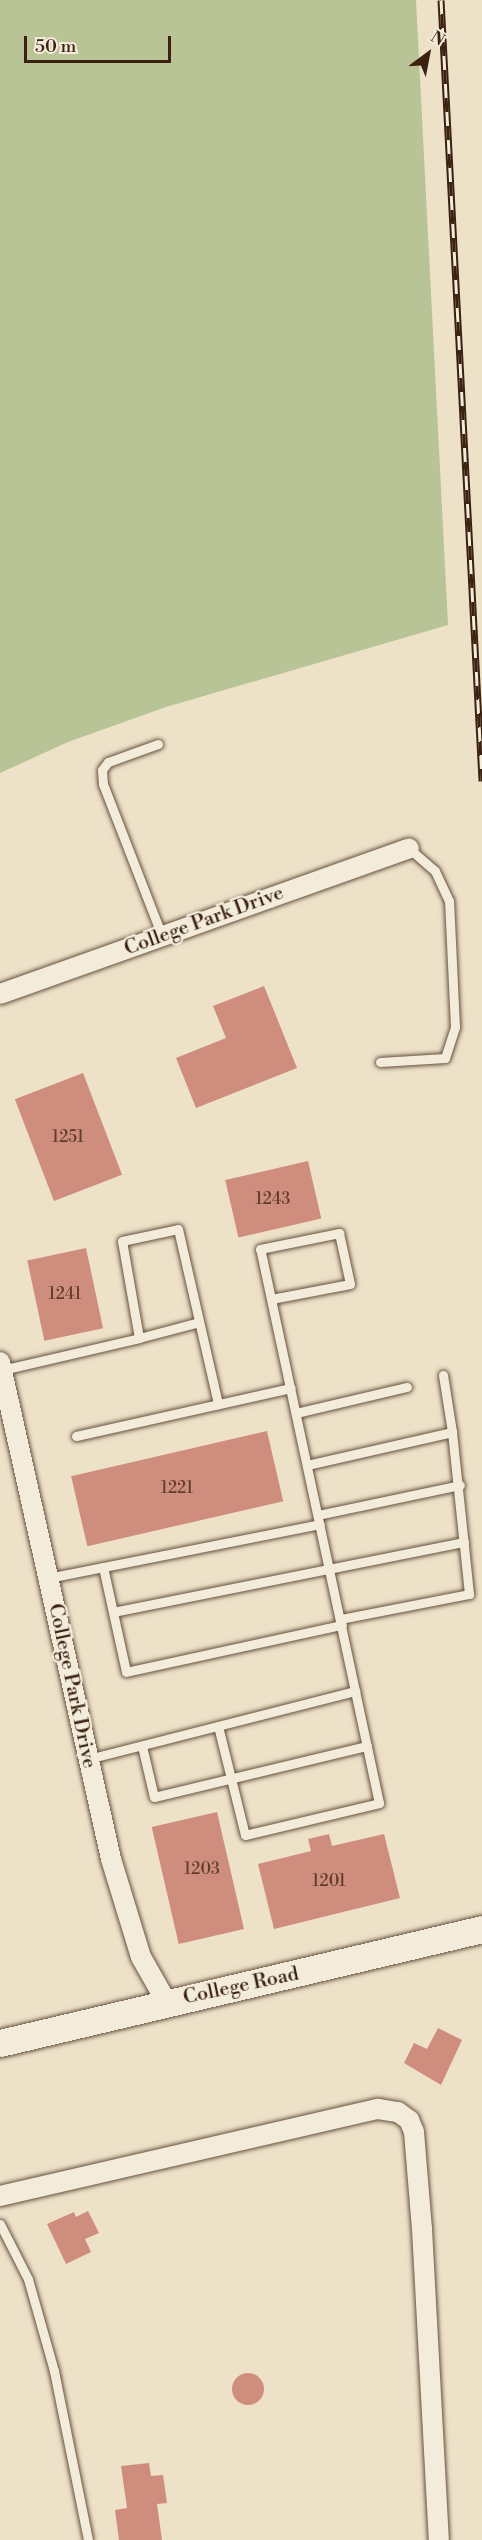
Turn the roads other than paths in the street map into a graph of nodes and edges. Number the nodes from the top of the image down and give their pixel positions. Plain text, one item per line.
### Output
1 (158, 744) dead end
2 (409, 848) joint
3 (162, 936) junction
4 (0, 994) edge
5 (380, 1062) dead end
6 (271, 1299) junction
7 (199, 1322) junction
8 (140, 1338) junction
9 (1, 1366) edge
10 (443, 1375) dead end
11 (407, 1387) dead end
12 (291, 1388) junction
13 (218, 1404) junction
14 (296, 1413) junction
15 (453, 1432) junction
16 (76, 1437) dead end
17 (307, 1465) junction
18 (460, 1485) junction
19 (319, 1519) junction
20 (464, 1542) junction
21 (103, 1567) junction
22 (329, 1568) junction
23 (48, 1578) junction
24 (112, 1612) junction
25 (341, 1622) junction
26 (355, 1691) junction
27 (218, 1726) junction
28 (142, 1746) junction
29 (367, 1746) junction
30 (88, 1759) junction
31 (231, 1778) junction
32 (482, 1929) edge
33 (167, 2003) junction
34 (0, 2043) edge
35 (0, 2196) edge
36 (0, 2224) edge
37 (88, 2540) edge
38 (439, 2540) edge

1 - 3 lane
2 - 3 street, College Park Drive
2 - 5 lane
3 - 4 street, College Park Drive
6 - 6 lane
6 - 12 lane
7 - 8 lane
7 - 8 lane
7 - 13 lane
8 - 9 lane
9 - 23 street, College Park Drive
10 - 15 lane
11 - 14 lane
12 - 13 lane
12 - 14 lane
13 - 16 lane
14 - 17 lane
15 - 17 lane
15 - 18 lane
17 - 19 lane
18 - 19 lane
18 - 20 lane
19 - 21 lane
19 - 22 lane
20 - 22 lane
20 - 25 lane
21 - 23 lane
21 - 24 lane
22 - 24 lane
22 - 25 lane
23 - 30 street, College Park Drive
24 - 25 lane
25 - 26 lane
26 - 27 lane
26 - 29 lane
27 - 28 lane
27 - 31 lane
28 - 30 lane
28 - 31 lane
29 - 31 lane
29 - 31 lane
30 - 33 street, College Park Drive
32 - 33 street, College Road
33 - 34 street, College Road
35 - 38 street
36 - 37 lane

